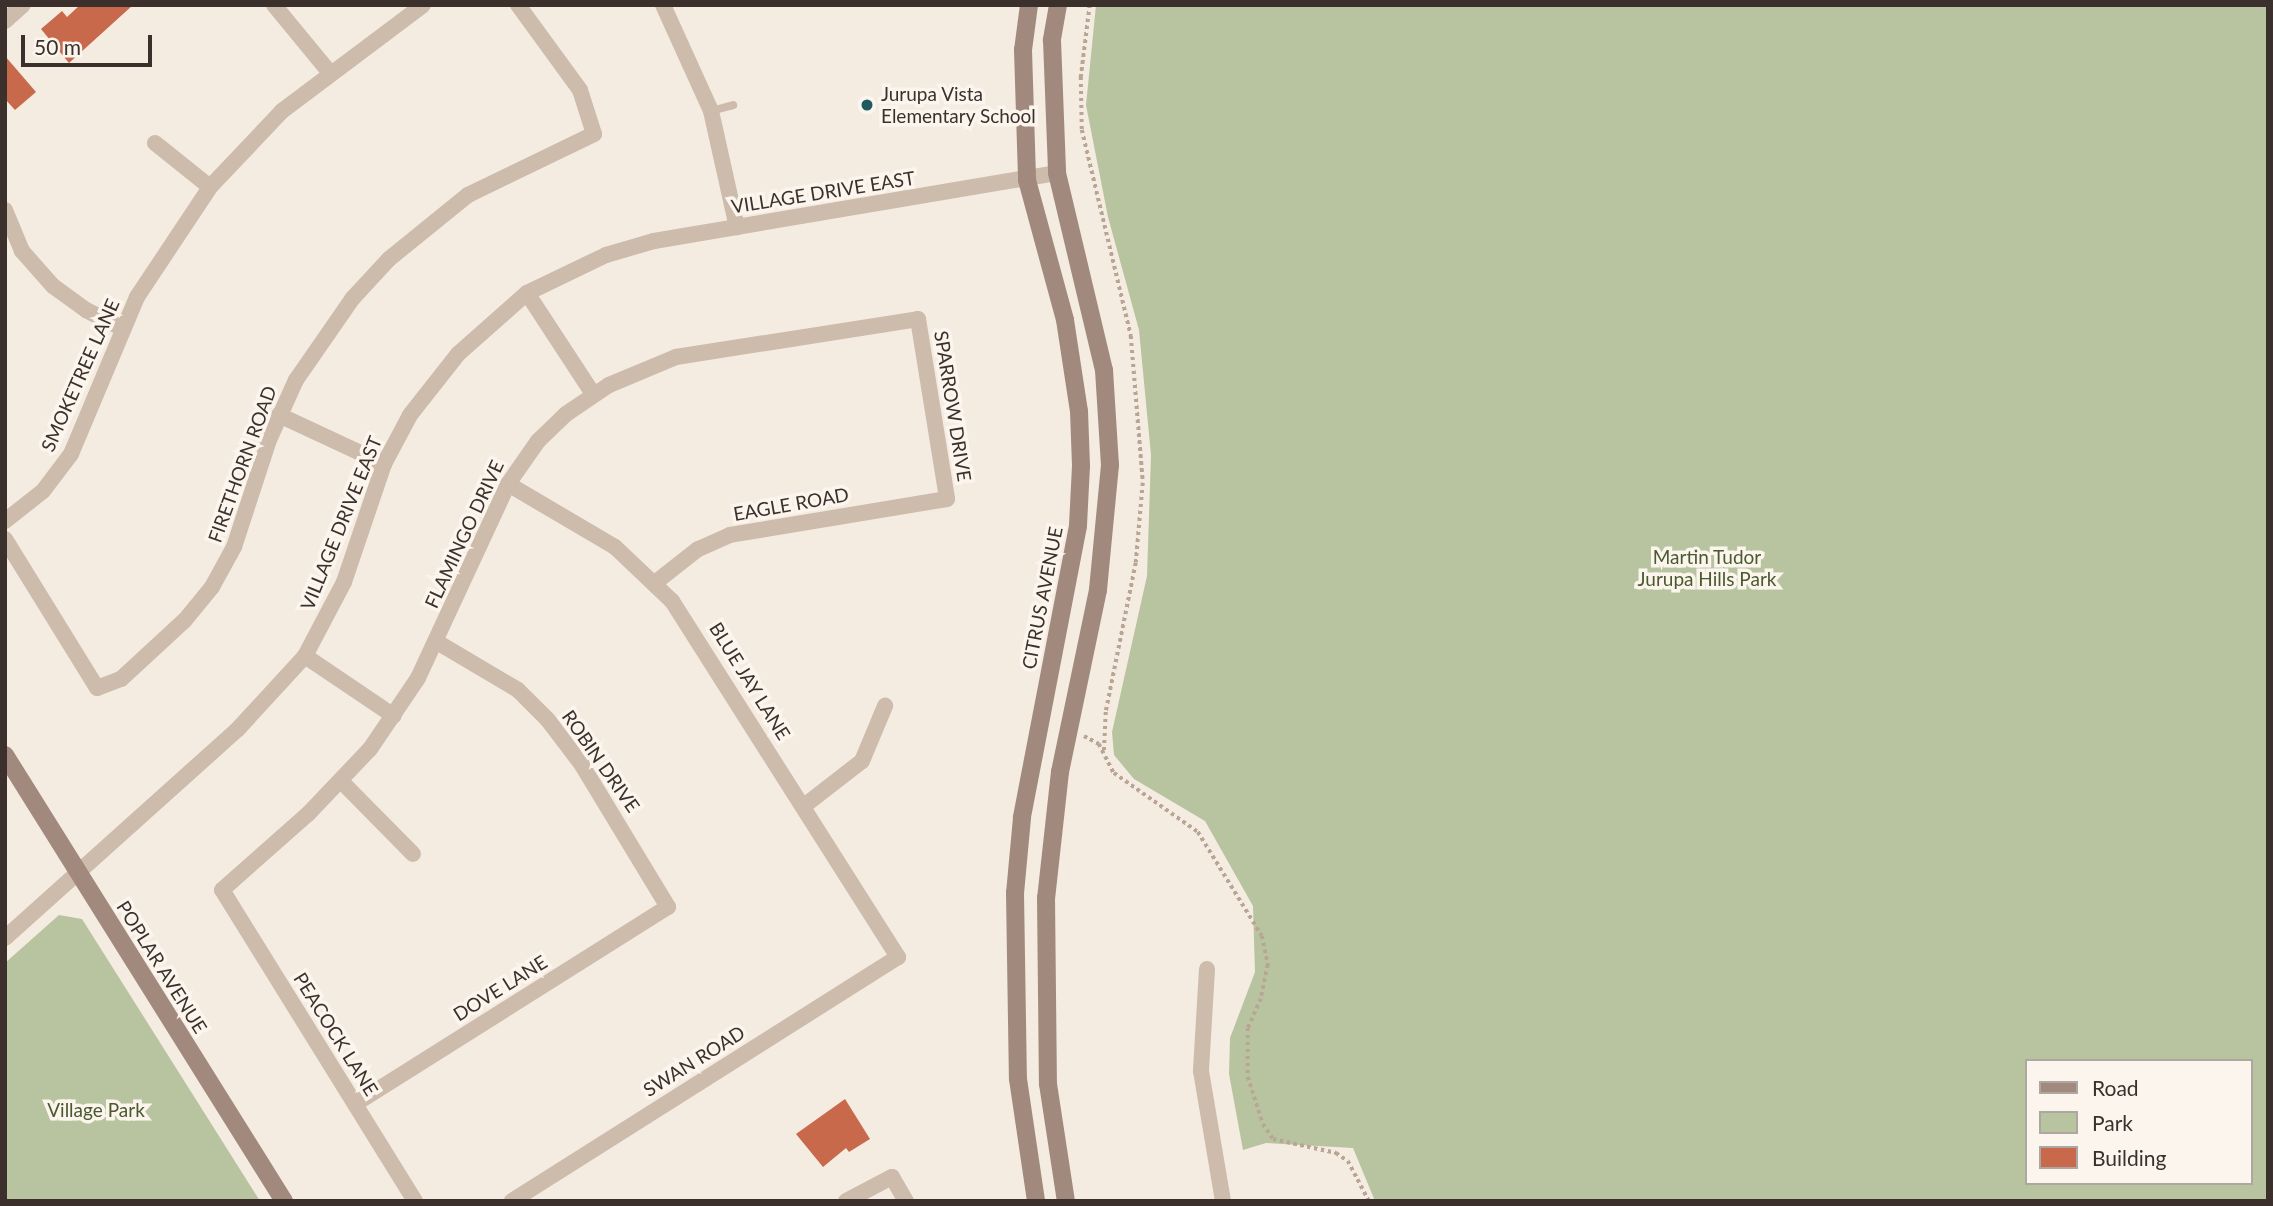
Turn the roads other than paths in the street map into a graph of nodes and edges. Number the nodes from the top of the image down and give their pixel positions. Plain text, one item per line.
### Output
1 (23, 5) edge
2 (274, 5) edge
3 (423, 5) edge
4 (518, 5) edge
5 (1029, 5) edge
6 (1058, 5) edge
7 (665, 6) edge
8 (5, 21) edge
9 (330, 73) junction
10 (733, 105) dead end
11 (711, 111) junction
12 (156, 143) dead end
13 (1056, 173) junction
14 (1027, 180) junction
15 (209, 187) junction
16 (5, 210) edge
17 (737, 227) junction
18 (527, 293) junction
19 (918, 319) joint
20 (121, 328) junction
21 (593, 394) junction
22 (279, 415) junction
23 (384, 464) junction
24 (508, 484) junction
25 (947, 499) joint
26 (5, 521) edge
27 (5, 539) edge
28 (656, 582) junction
29 (437, 642) junction
30 (305, 656) junction
31 (885, 706) dead end
32 (394, 716) junction
33 (5, 754) edge
34 (342, 782) junction
35 (804, 806) junction
36 (413, 854) dead end
37 (79, 872) junction
38 (222, 890) joint
39 (668, 907) joint
40 (5, 938) edge
41 (898, 957) joint
42 (1207, 969) dead end
43 (355, 1104) junction
44 (284, 1201) edge
45 (415, 1201) edge
46 (512, 1201) edge
47 (846, 1201) edge
48 (906, 1201) edge
49 (1036, 1201) edge
50 (1066, 1201) edge
51 (1223, 1201) edge

1 - 8 street
2 - 9 street
3 - 9 street, SMOKETREE LANE
4 - 22 street, FIRETHORN ROAD
5 - 14 street, CITRUS AVENUE
6 - 13 street
7 - 11 street
9 - 15 street, SMOKETREE LANE
10 - 11 lane
11 - 17 street
12 - 15 street
13 - 14 street, VILLAGE DRIVE EAST
13 - 50 street
14 - 17 street, VILLAGE DRIVE EAST
14 - 49 street, CITRUS AVENUE
15 - 20 street, SMOKETREE LANE
16 - 20 street
17 - 18 street, VILLAGE DRIVE EAST
18 - 21 street
18 - 23 street, VILLAGE DRIVE EAST
19 - 21 street, FLAMINGO DRIVE
19 - 25 street, SPARROW DRIVE
20 - 26 street, SMOKETREE LANE
21 - 24 street, FLAMINGO DRIVE
22 - 23 street
22 - 27 street, FIRETHORN ROAD
23 - 30 street, VILLAGE DRIVE EAST
24 - 28 street, BLUE JAY LANE
24 - 29 street, FLAMINGO DRIVE
25 - 28 street, EAGLE ROAD
28 - 35 street, BLUE JAY LANE
29 - 32 street, FLAMINGO DRIVE
29 - 39 street, ROBIN DRIVE
30 - 32 street
30 - 37 street, VILLAGE DRIVE EAST
31 - 35 street
32 - 34 street, FLAMINGO DRIVE
33 - 37 street, POPLAR AVENUE
34 - 36 street
34 - 38 street, FLAMINGO DRIVE
35 - 41 street, BLUE JAY LANE
37 - 40 street, VILLAGE DRIVE EAST
37 - 44 street, POPLAR AVENUE
38 - 43 street, PEACOCK LANE
39 - 43 street, DOVE LANE
41 - 46 street, SWAN ROAD
42 - 51 street
43 - 45 street, PEACOCK LANE
47 - 48 street

